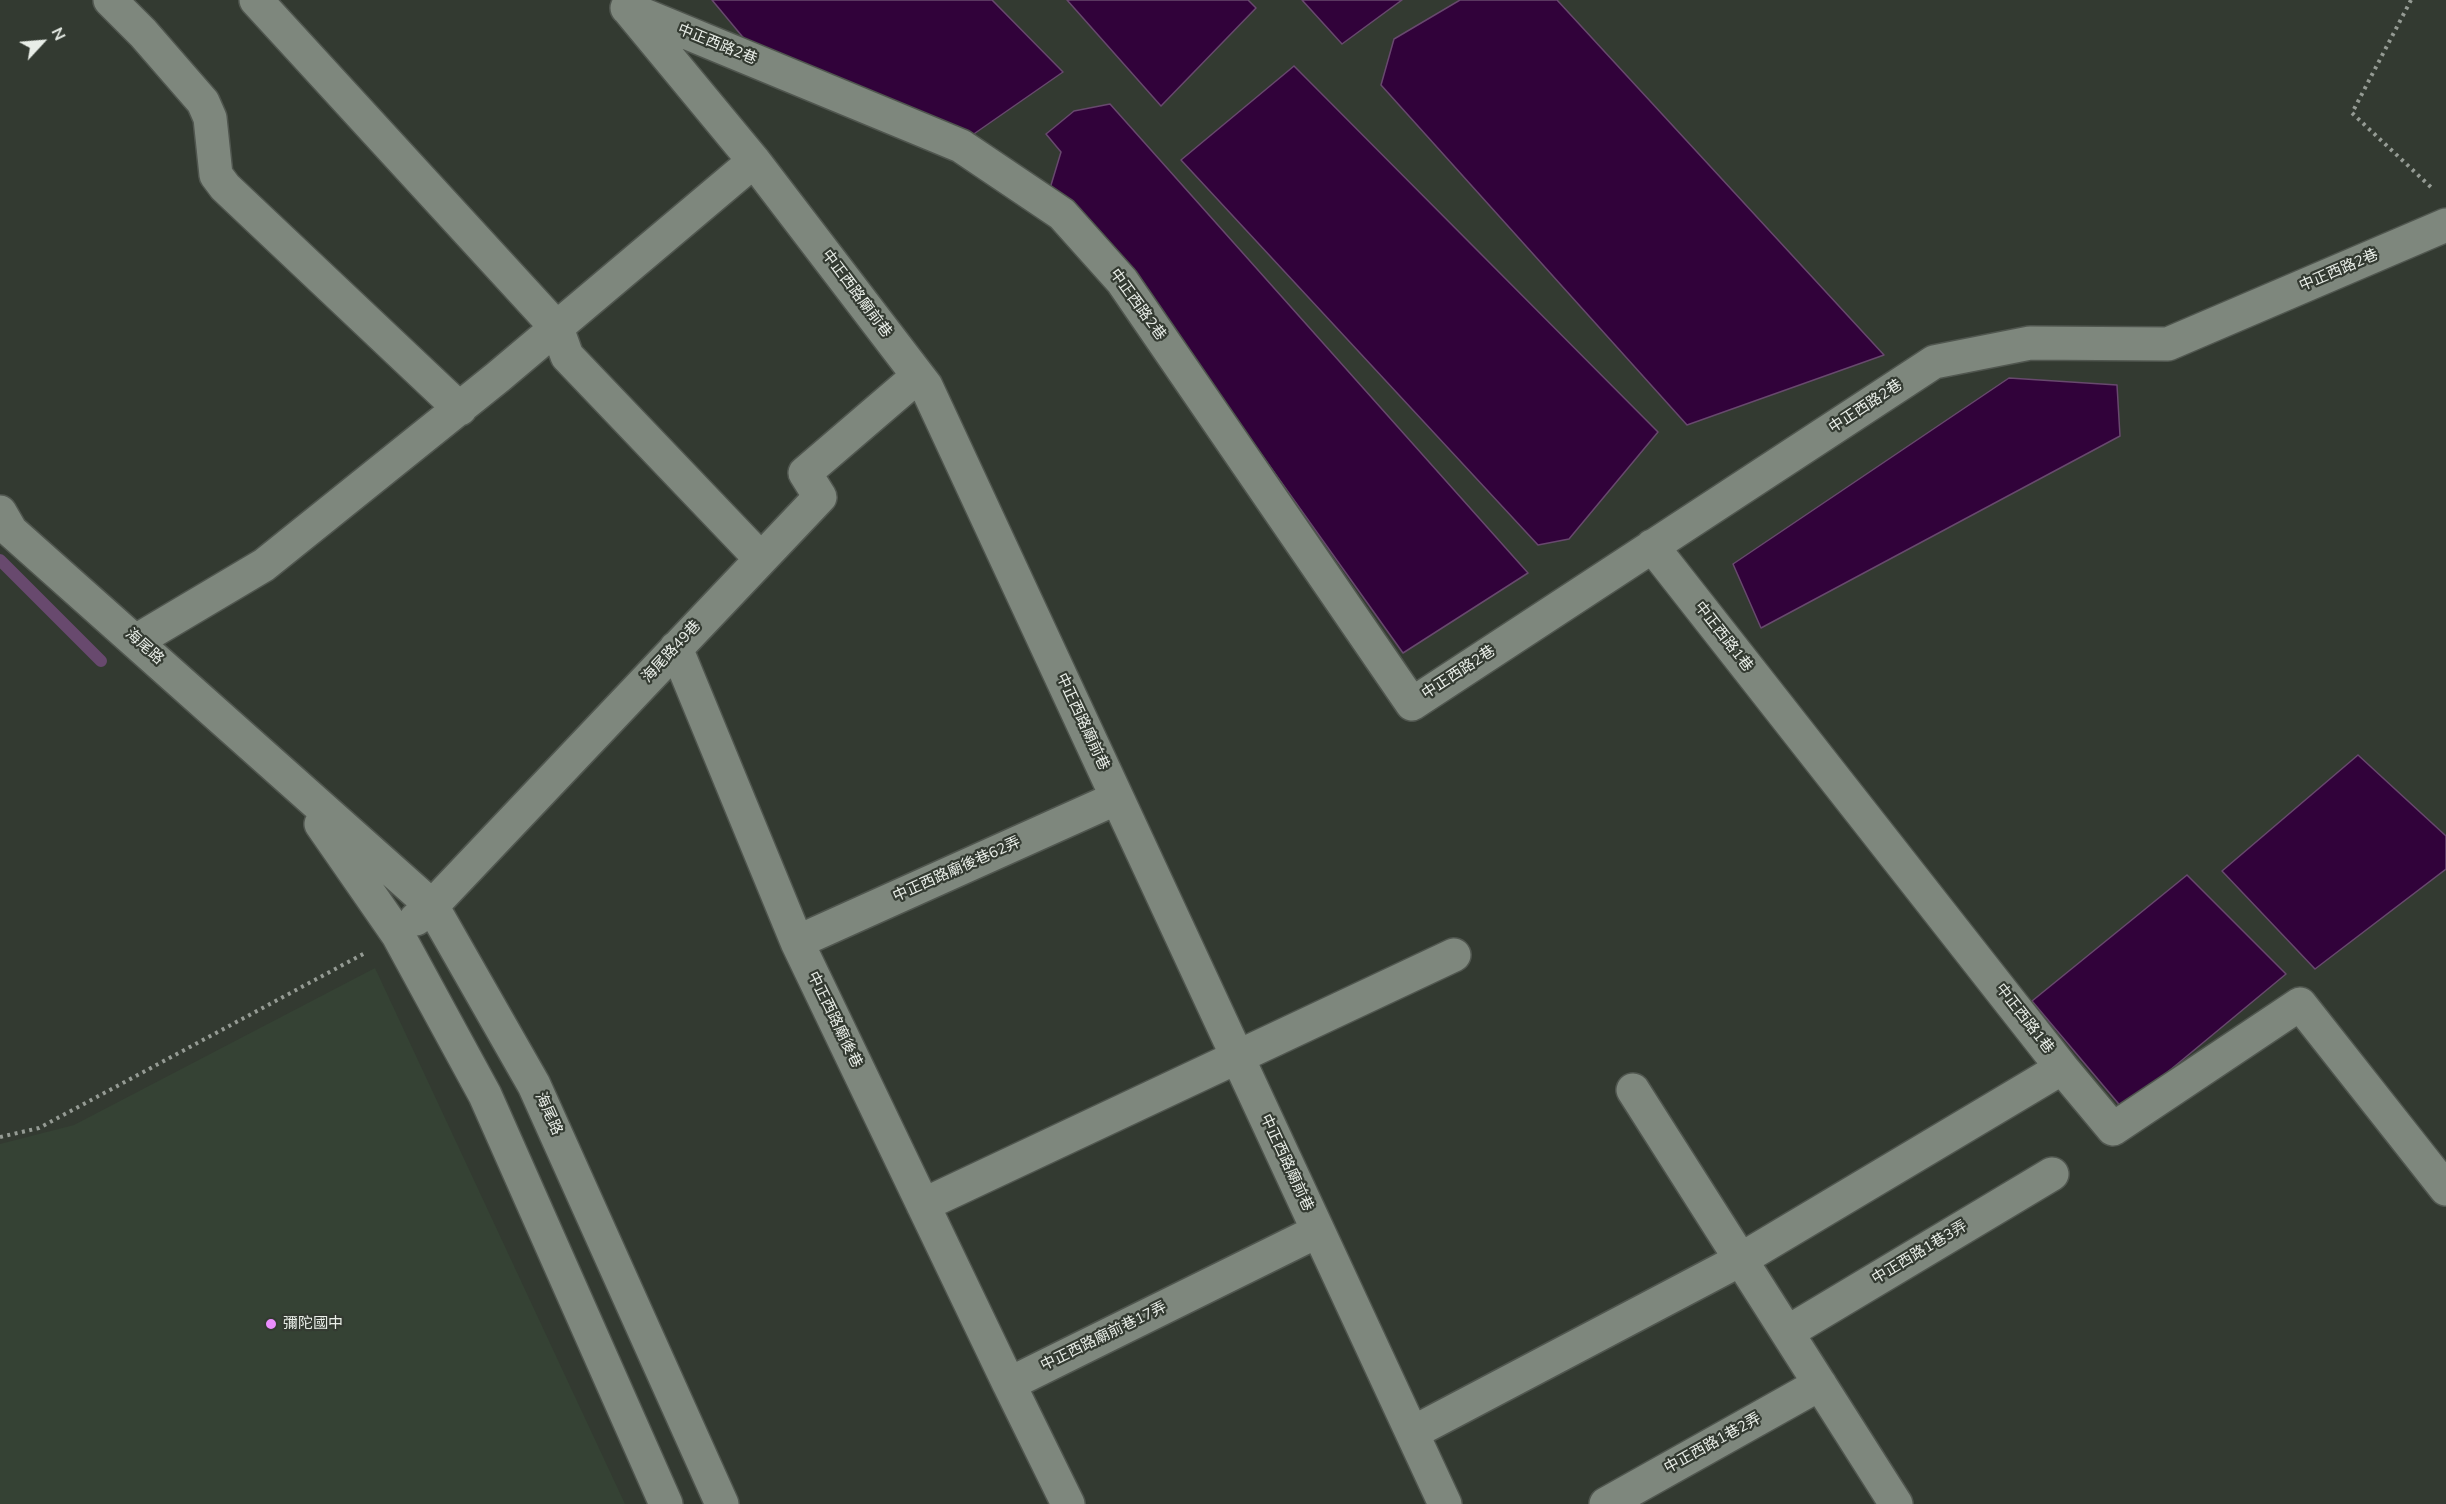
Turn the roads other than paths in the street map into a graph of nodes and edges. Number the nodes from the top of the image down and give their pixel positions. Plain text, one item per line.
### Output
1 (110, 0) edge
2 (256, 0) edge
3 (624, 4) edge
4 (754, 161) junction
5 (2446, 225) edge
6 (557, 328) junction
7 (918, 376) junction
8 (459, 409) junction
9 (0, 512) edge
10 (1652, 546) junction
11 (760, 558) junction
12 (136, 641) junction
13 (676, 648) junction
14 (291, 780) junction
15 (1117, 798) junction
16 (432, 906) junction
17 (398, 935) junction
18 (797, 942) junction
19 (1454, 955) dead end
20 (1236, 1056) junction
21 (2062, 1068) junction
22 (1633, 1090) dead end
23 (2052, 1174) dead end
24 (2446, 1188) edge
25 (923, 1204) junction
26 (1318, 1231) junction
27 (1740, 1260) junction
28 (1788, 1332) junction
29 (1009, 1384) junction
30 (1820, 1384) junction
31 (1412, 1433) junction
32 (666, 1504) edge
33 (723, 1504) edge
34 (1068, 1504) edge
35 (1445, 1504) edge
36 (1606, 1504) edge
37 (1896, 1504) edge

1 - 8 street
2 - 6 street
3 - 4 street, 中正西路廟前巷
3 - 10 street, 中正西路2巷
4 - 6 street
4 - 7 street, 中正西路廟前巷
5 - 10 street, 中正西路2巷
6 - 8 street
6 - 11 street
7 - 11 street, 海尾路49巷
7 - 15 street, 中正西路廟前巷
8 - 12 street
9 - 12 street, 海尾路
10 - 21 street, 中正西路1巷
11 - 13 street, 海尾路49巷
12 - 14 street, 海尾路
13 - 16 street, 海尾路49巷
13 - 18 street, 中正西路廟後巷
14 - 16 street, 海尾路
14 - 17 street, 海尾路
15 - 18 street, 中正西路廟後巷62弄
15 - 20 street, 中正西路廟前巷
16 - 17 street, 海尾路49巷
16 - 33 street, 海尾路
17 - 32 street, 海尾路
18 - 25 street, 中正西路廟後巷
19 - 20 street
20 - 25 street
20 - 26 street, 中正西路廟前巷
21 - 24 street, 中正西路1巷
21 - 27 street
22 - 27 street
23 - 28 street, 中正西路1巷3弄
25 - 29 street, 中正西路廟後巷
26 - 29 street, 中正西路廟前巷17弄
26 - 31 street, 中正西路廟前巷
27 - 28 street
27 - 31 street
28 - 30 street
29 - 34 street
30 - 36 street, 中正西路1巷2弄
30 - 37 street
31 - 35 street, 中正西路廟前巷

